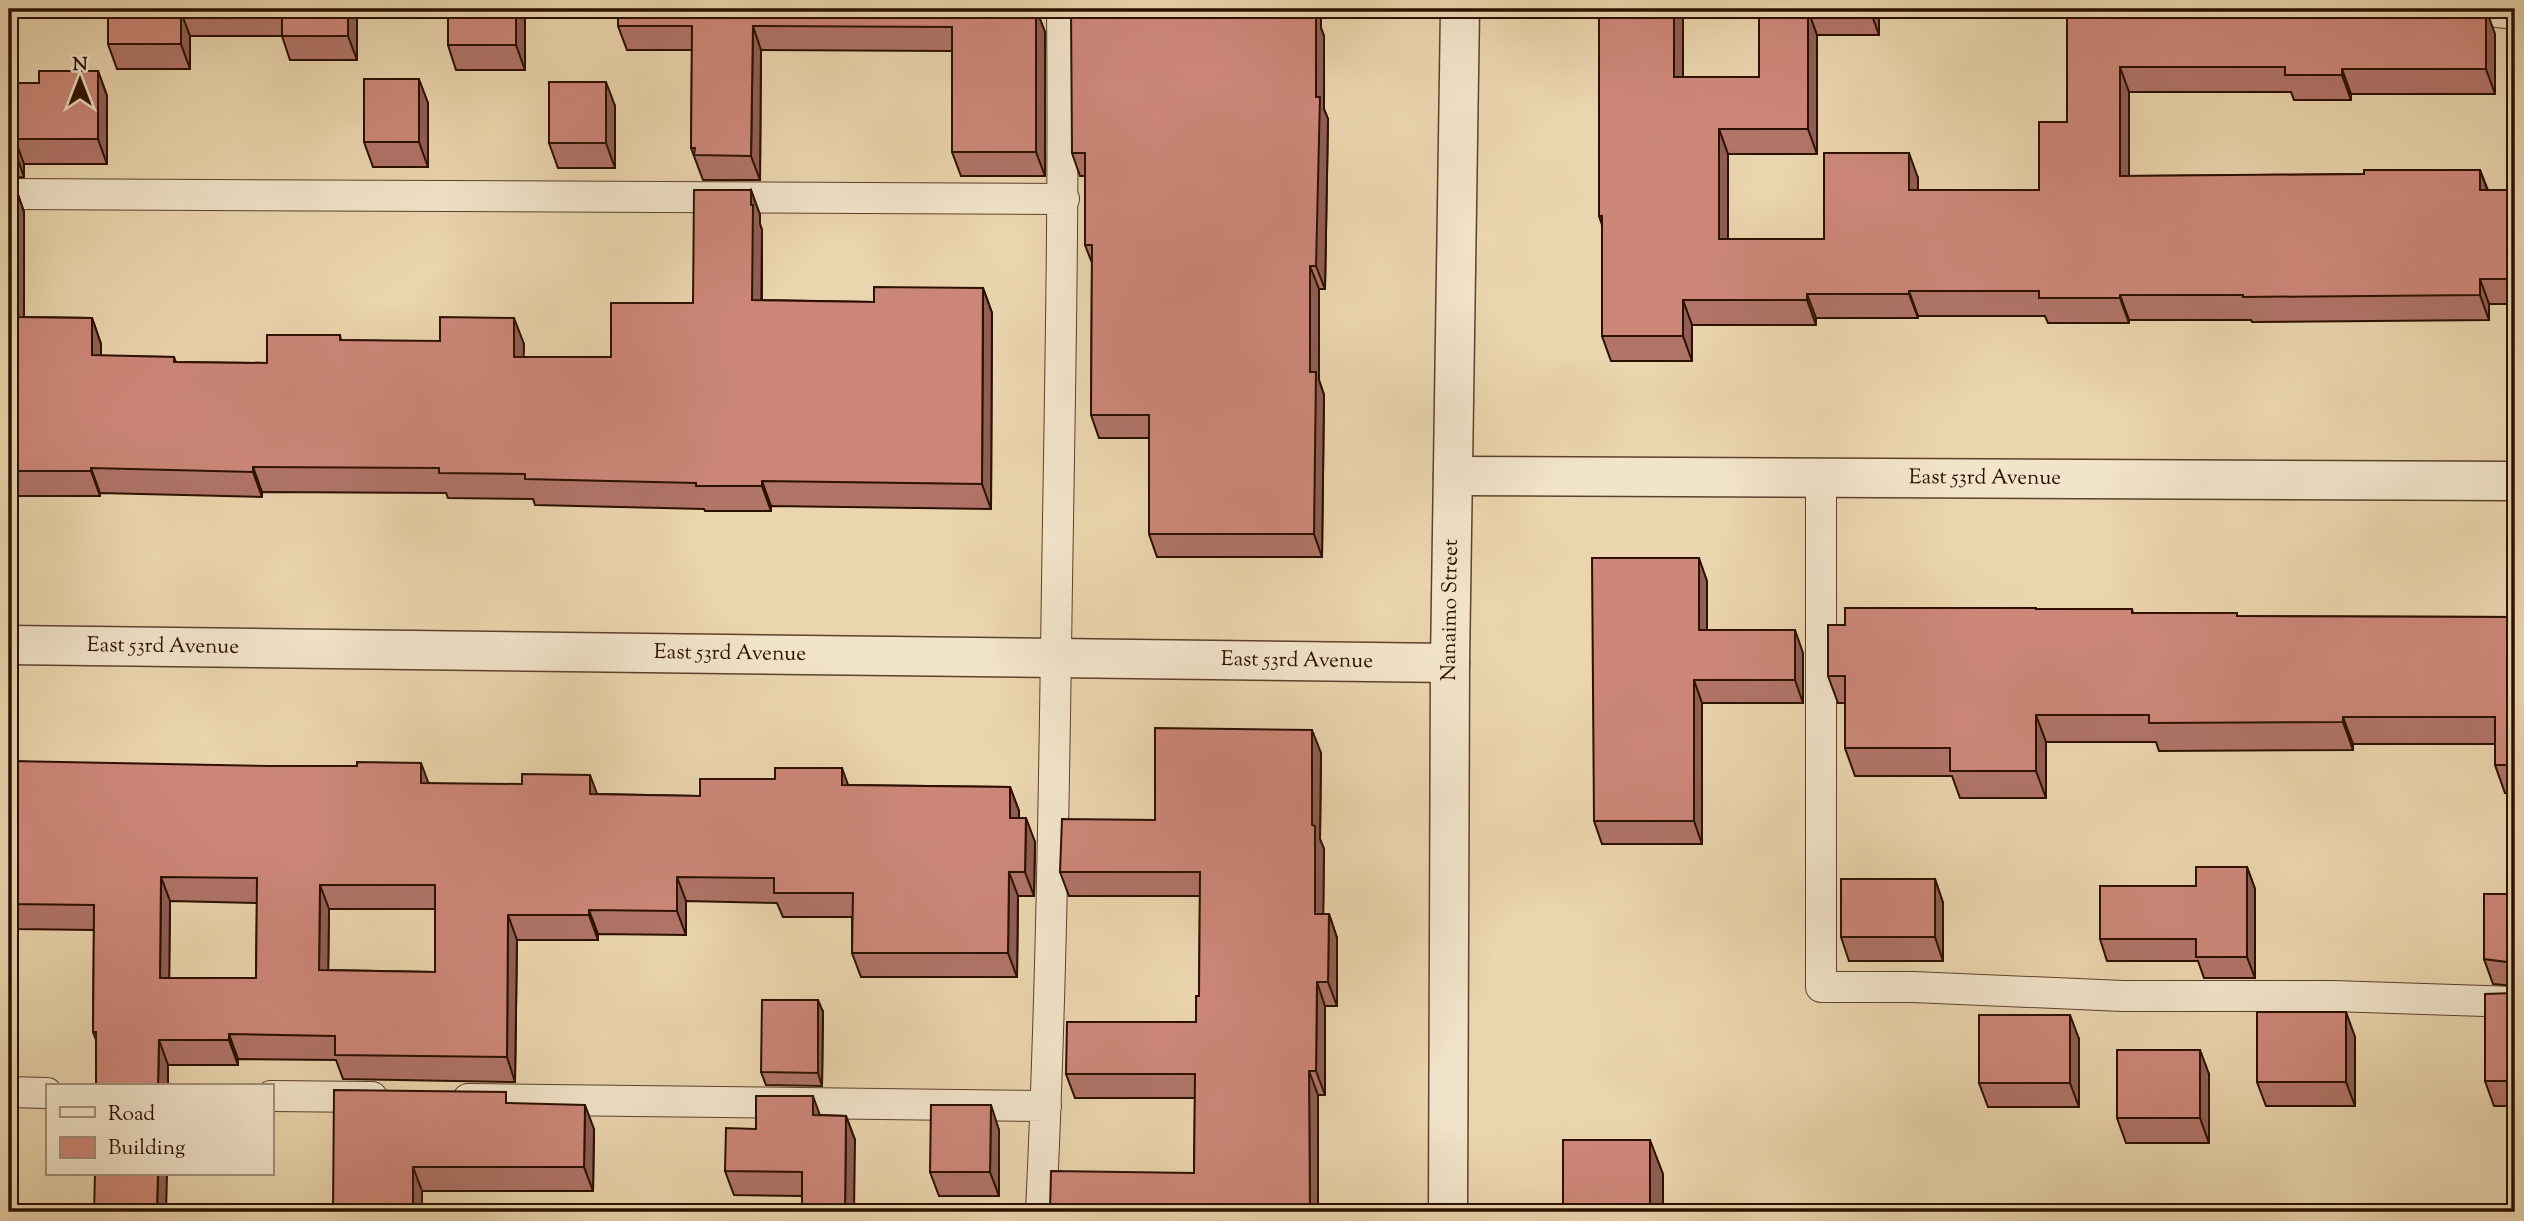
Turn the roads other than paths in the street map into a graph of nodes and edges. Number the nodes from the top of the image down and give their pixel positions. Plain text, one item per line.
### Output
1 (1062, 9) edge
2 (1460, 9) edge
3 (2472, 9) edge
4 (2515, 14) edge
5 (9, 194) edge
6 (1063, 199) junction
7 (1453, 476) junction
8 (1821, 478) junction
9 (2515, 481) edge
10 (9, 645) edge
11 (1056, 657) junction
12 (1450, 663) junction
13 (2515, 1002) edge
14 (9, 1092) edge
15 (46, 1093) edge
16 (273, 1096) edge
17 (396, 1098) edge
18 (437, 1098) edge
19 (1046, 1107) junction
20 (1041, 1212) edge
21 (1448, 1212) edge

1 - 6 lane
2 - 7 street, Nanaimo Street
3 - 4 lane
5 - 6 lane
6 - 11 lane
7 - 8 street, East 53rd Avenue
7 - 12 street, Nanaimo Street
8 - 9 street, East 53rd Avenue
8 - 13 lane
10 - 11 street, East 53rd Avenue
11 - 12 street, East 53rd Avenue
11 - 19 lane
12 - 21 street, Nanaimo Street
14 - 15 lane
16 - 17 lane
18 - 19 lane
19 - 20 lane

